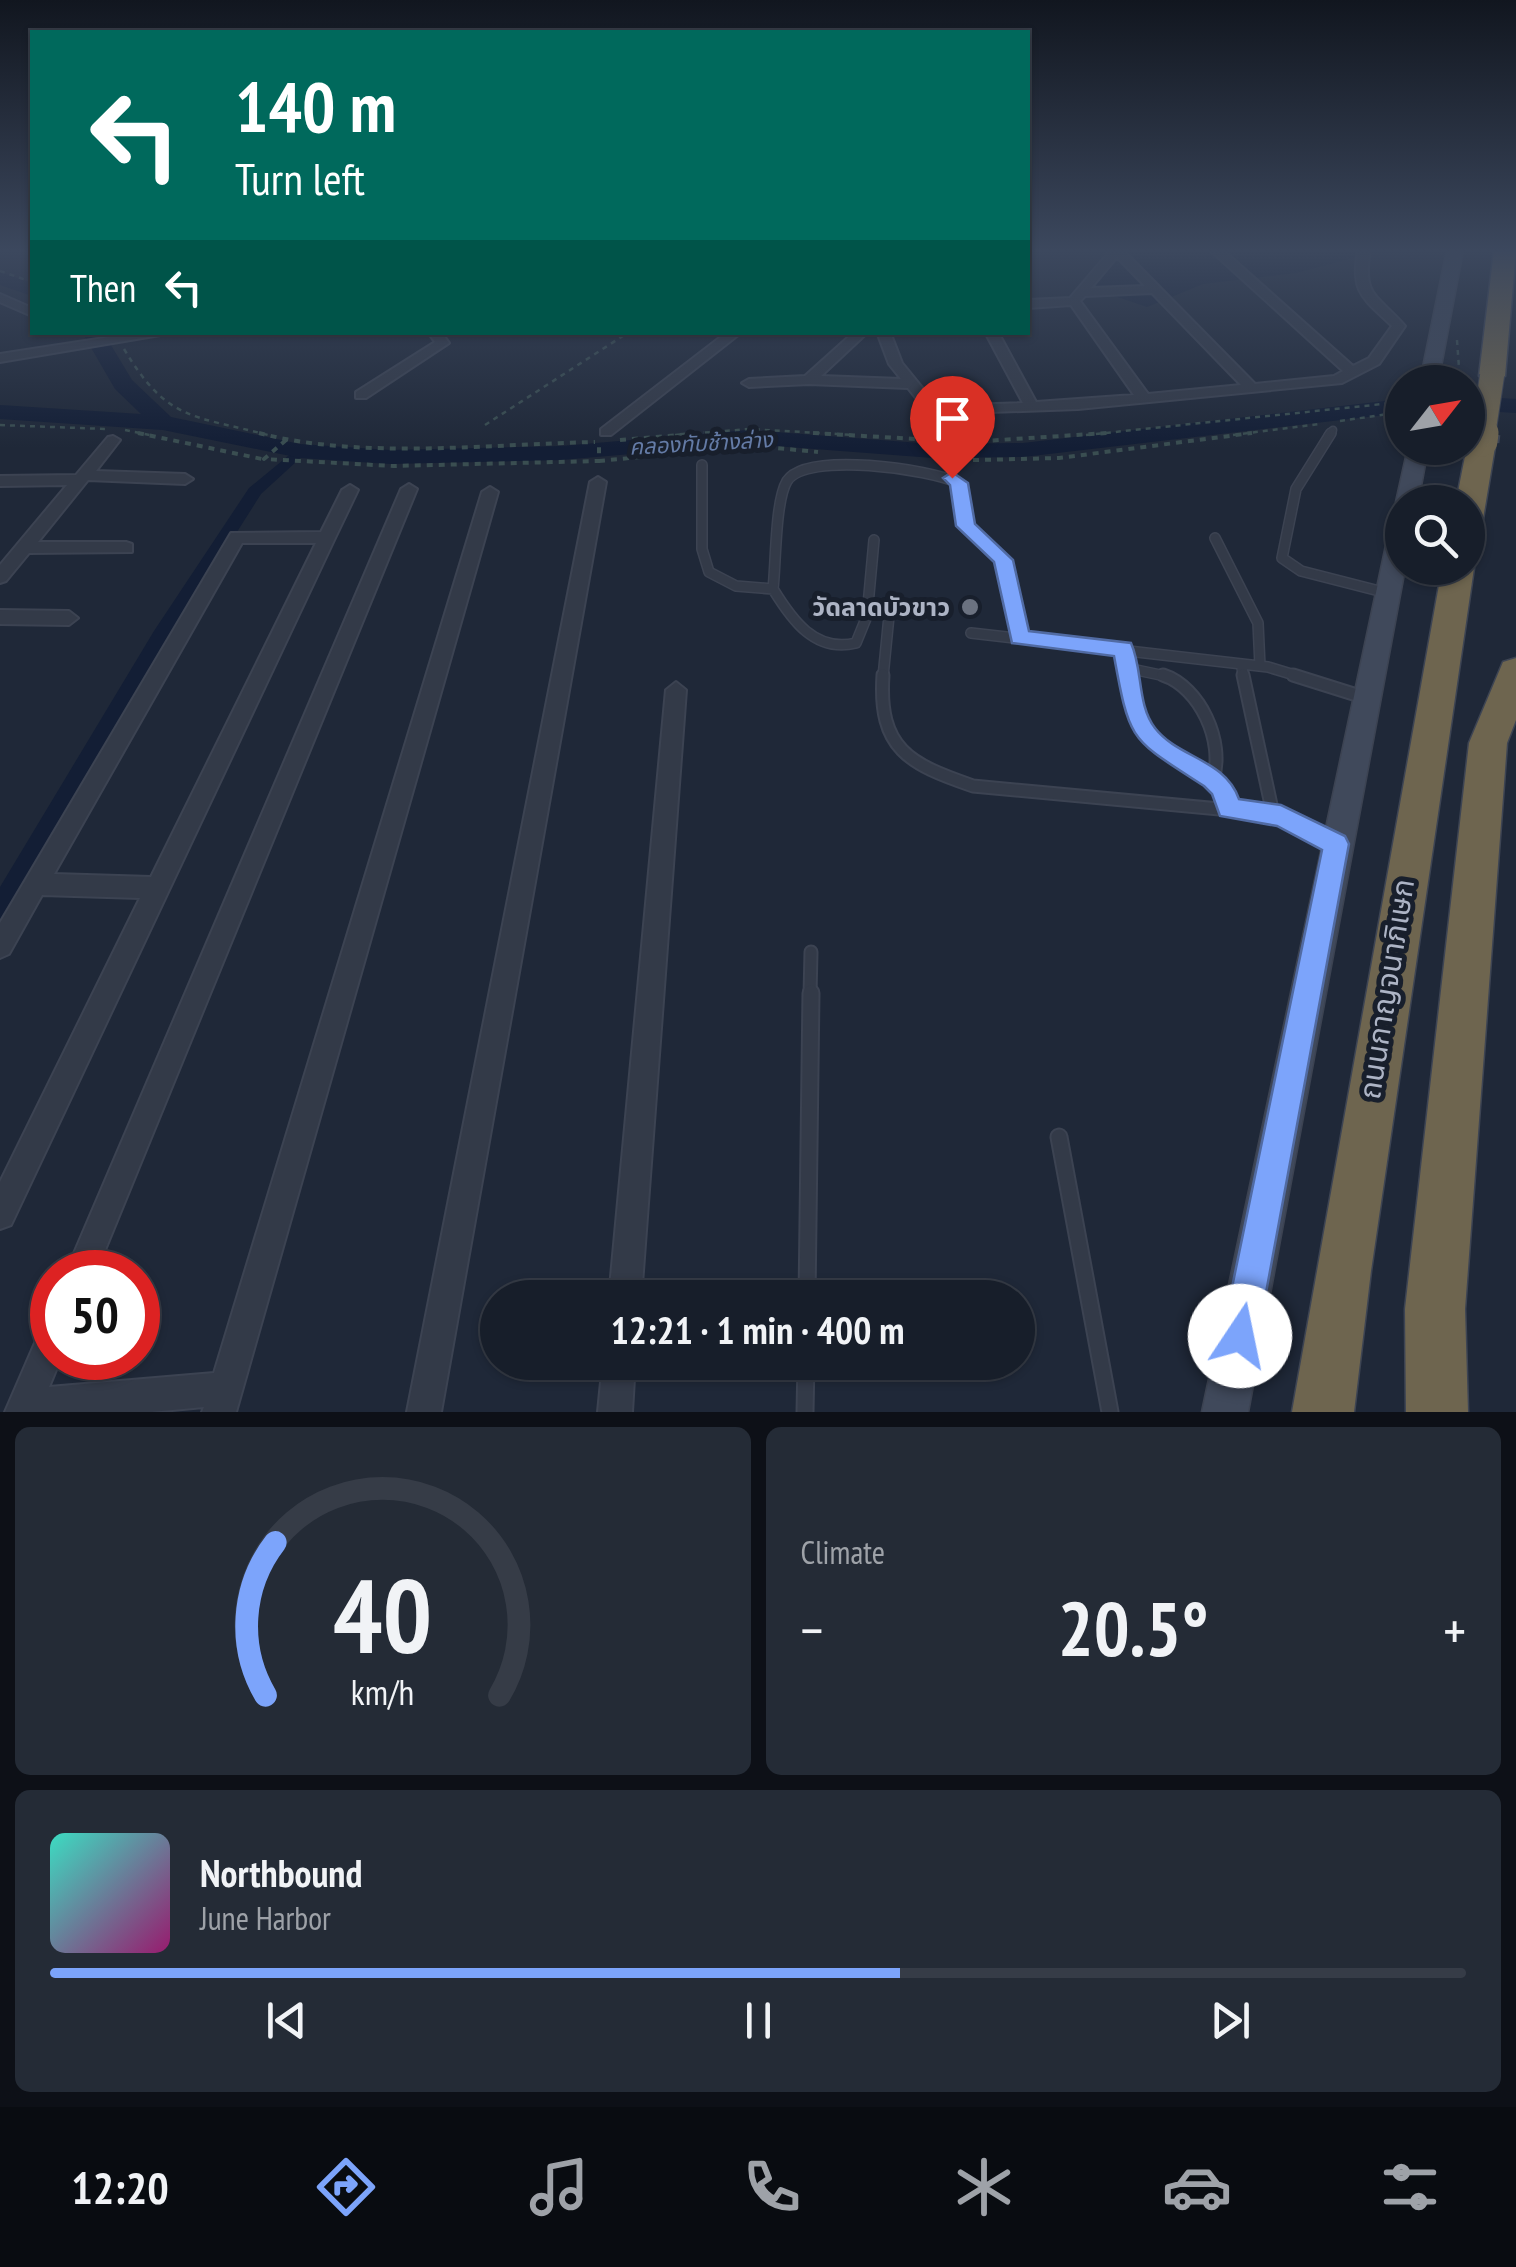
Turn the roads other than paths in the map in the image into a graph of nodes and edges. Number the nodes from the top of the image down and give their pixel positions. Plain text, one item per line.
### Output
1 (1091, 316) edge
2 (1181, 316) edge
3 (1289, 316) edge
4 (1389, 316) edge
5 (1442, 316) edge
6 (1498, 316) edge
7 (63, 335) edge
8 (156, 335) edge
9 (436, 335) edge
10 (732, 335) edge
11 (859, 335) edge
12 (883, 335) edge
13 (994, 335) edge
14 (71, 350) junction
15 (0, 358) edge
16 (1433, 365) edge
17 (1353, 373) junction
18 (808, 380) junction
19 (749, 383) dead end
20 (911, 384) junction
21 (1252, 388) junction
22 (360, 395) dead end
23 (1144, 399) junction
24 (1032, 407) junction
25 (1333, 430) dead end
26 (115, 433) road end
27 (611, 436) road end
28 (702, 465) dead end
29 (598, 472) road end
30 (81, 478) junction
31 (185, 479) dead end
32 (0, 481) edge
33 (1474, 485) edge
34 (408, 489) dead end
35 (350, 490) dead end
36 (490, 492) dead end
37 (327, 538) junction
38 (1215, 538) dead end
39 (874, 540) dead end
40 (24, 548) junction
41 (126, 548) dead end
42 (0, 577) edge
43 (1390, 585) edge
44 (1455, 585) edge
45 (773, 590) junction
46 (1388, 593) junction
47 (889, 616) dead end
48 (0, 617) edge
49 (69, 618) dead end
50 (971, 633) dead end
51 (1020, 638) junction
52 (1123, 649) junction
53 (1241, 664) junction
54 (1260, 666) junction
55 (1127, 668) junction
56 (1516, 672) edge
57 (676, 690) dead end
58 (1366, 698) junction
59 (1212, 779) junction
60 (1229, 809) junction
61 (1273, 814) junction
62 (1336, 844) junction
63 (36, 884) junction
64 (157, 888) junction
65 (0, 946) edge
66 (811, 952) dead end
67 (1059, 1137) dead end
68 (0, 1214) edge
69 (90, 1250) edge
70 (626, 1280) edge
71 (807, 1280) edge
72 (36, 1380) edge
73 (618, 1380) edge
74 (806, 1380) edge
75 (222, 1400) edge
76 (24, 1409) edge
77 (424, 1412) edge
78 (615, 1412) edge
79 (805, 1412) edge
80 (1110, 1412) edge
81 (1225, 1412) edge
82 (1323, 1412) edge
83 (1437, 1412) edge

1 - 23 street
2 - 21 street
3 - 17 street
4 - 17 street
5 - 16 main road
6 - 33 highway, bridge
7 - 14 street
8 - 14 street
9 - 22 street
10 - 27 street
11 - 18 street
12 - 20 street
13 - 24 street
14 - 15 street
17 - 21 street
18 - 19 street
18 - 20 street
20 - 24 street
21 - 23 street
23 - 24 street
25 - 46 lane
26 - 30 street
28 - 45 lane
29 - 77 street
30 - 31 street
30 - 32 street
30 - 40 street
34 - 69 street
35 - 37 street
36 - 75 street
37 - 63 street
37 - 64 street
38 - 54 lane
39 - 45 lane
40 - 41 street
40 - 42 street
43 - 46 main road
44 - 82 highway, ถนนกาญจนาภิเษก
45 - 51 lane
46 - 58 main road
47 - 60 lane
48 - 49 street
50 - 51 lane
51 - 52 lane
52 - 53 lane
52 - 55 lane
53 - 54 lane
53 - 61 lane
54 - 58 lane
55 - 59 lane
55 - 59 lane
56 - 83 highway
57 - 70 street
58 - 62 main road
59 - 60 lane
60 - 61 lane
61 - 62 lane
62 - 81 main road
63 - 64 street
63 - 65 street
64 - 68 street
66 - 71 lane
67 - 80 lane
72 - 76 street
73 - 78 street
74 - 79 lane
75 - 76 street

